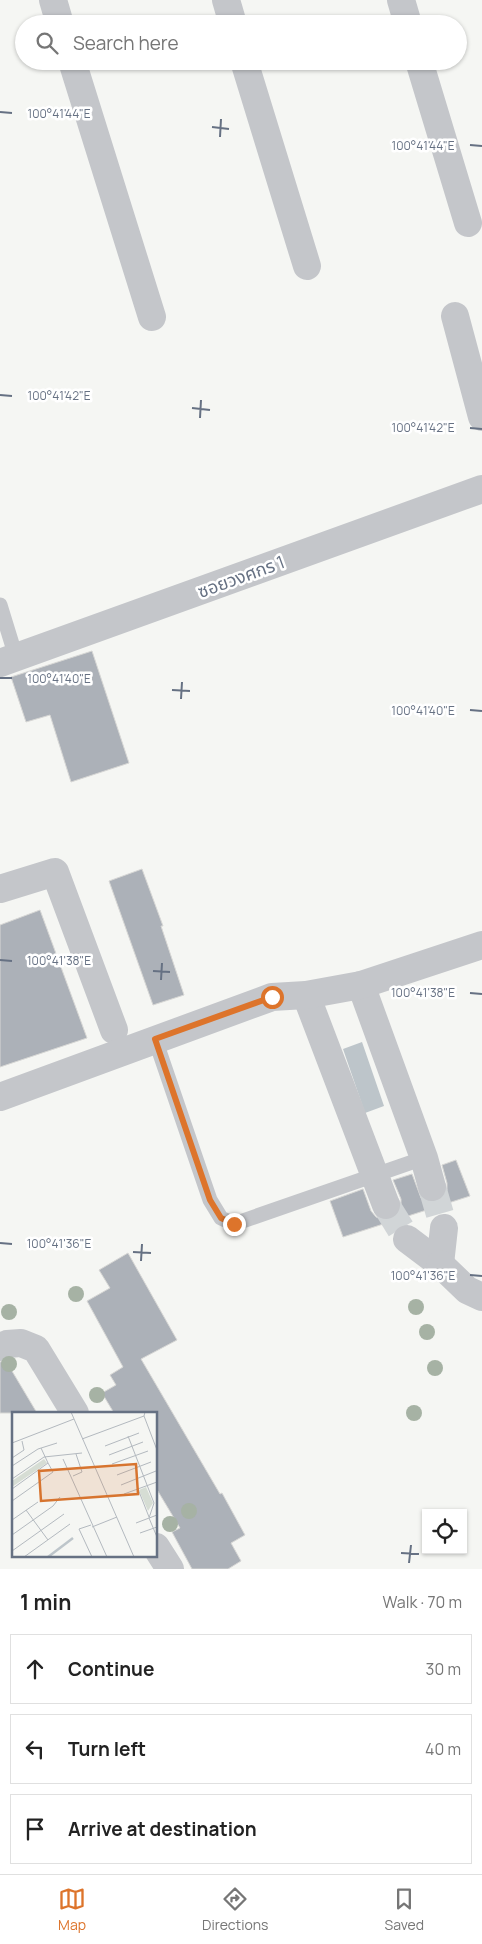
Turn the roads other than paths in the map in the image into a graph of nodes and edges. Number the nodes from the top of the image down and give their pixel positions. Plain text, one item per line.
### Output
1 (53, 0) edge
2 (226, 0) edge
3 (401, 0) edge
4 (57, 15) edge
5 (230, 15) edge
6 (405, 15) edge
7 (75, 70) edge
8 (247, 70) edge
9 (422, 70) edge
10 (468, 223) dead end
11 (306, 266) dead end
12 (454, 316) dead end
13 (152, 317) dead end
14 (482, 416) edge
15 (482, 489) edge
16 (0, 606) edge
17 (8, 660) edge
18 (0, 889) edge
19 (482, 945) edge
20 (361, 985) junction
21 (306, 995) junction
22 (114, 1030) dead end
23 (155, 1039) junction
24 (0, 1097) edge
25 (424, 1158) junction
26 (373, 1175) junction
27 (432, 1187) tunnel mouth
28 (386, 1205) tunnel mouth
29 (444, 1228) tunnel mouth
30 (407, 1239) tunnel mouth
31 (440, 1264) junction
32 (482, 1297) edge
33 (0, 1348) edge
34 (74, 1412) edge
35 (158, 1550) edge
36 (170, 1569) edge

1 - 4 street
2 - 5 street
3 - 6 street
7 - 13 street
8 - 11 street
9 - 10 street
12 - 14 street
15 - 17 street, ซอยวงศกร 1
16 - 17 lane
18 - 22 street
19 - 20 street
20 - 21 street
20 - 25 street
21 - 23 street
21 - 26 street
23 - 24 street
23 - 26 lane
25 - 26 lane
25 - 27 street
26 - 28 street
29 - 31 street
30 - 31 street
31 - 32 street
33 - 34 street
35 - 36 street

